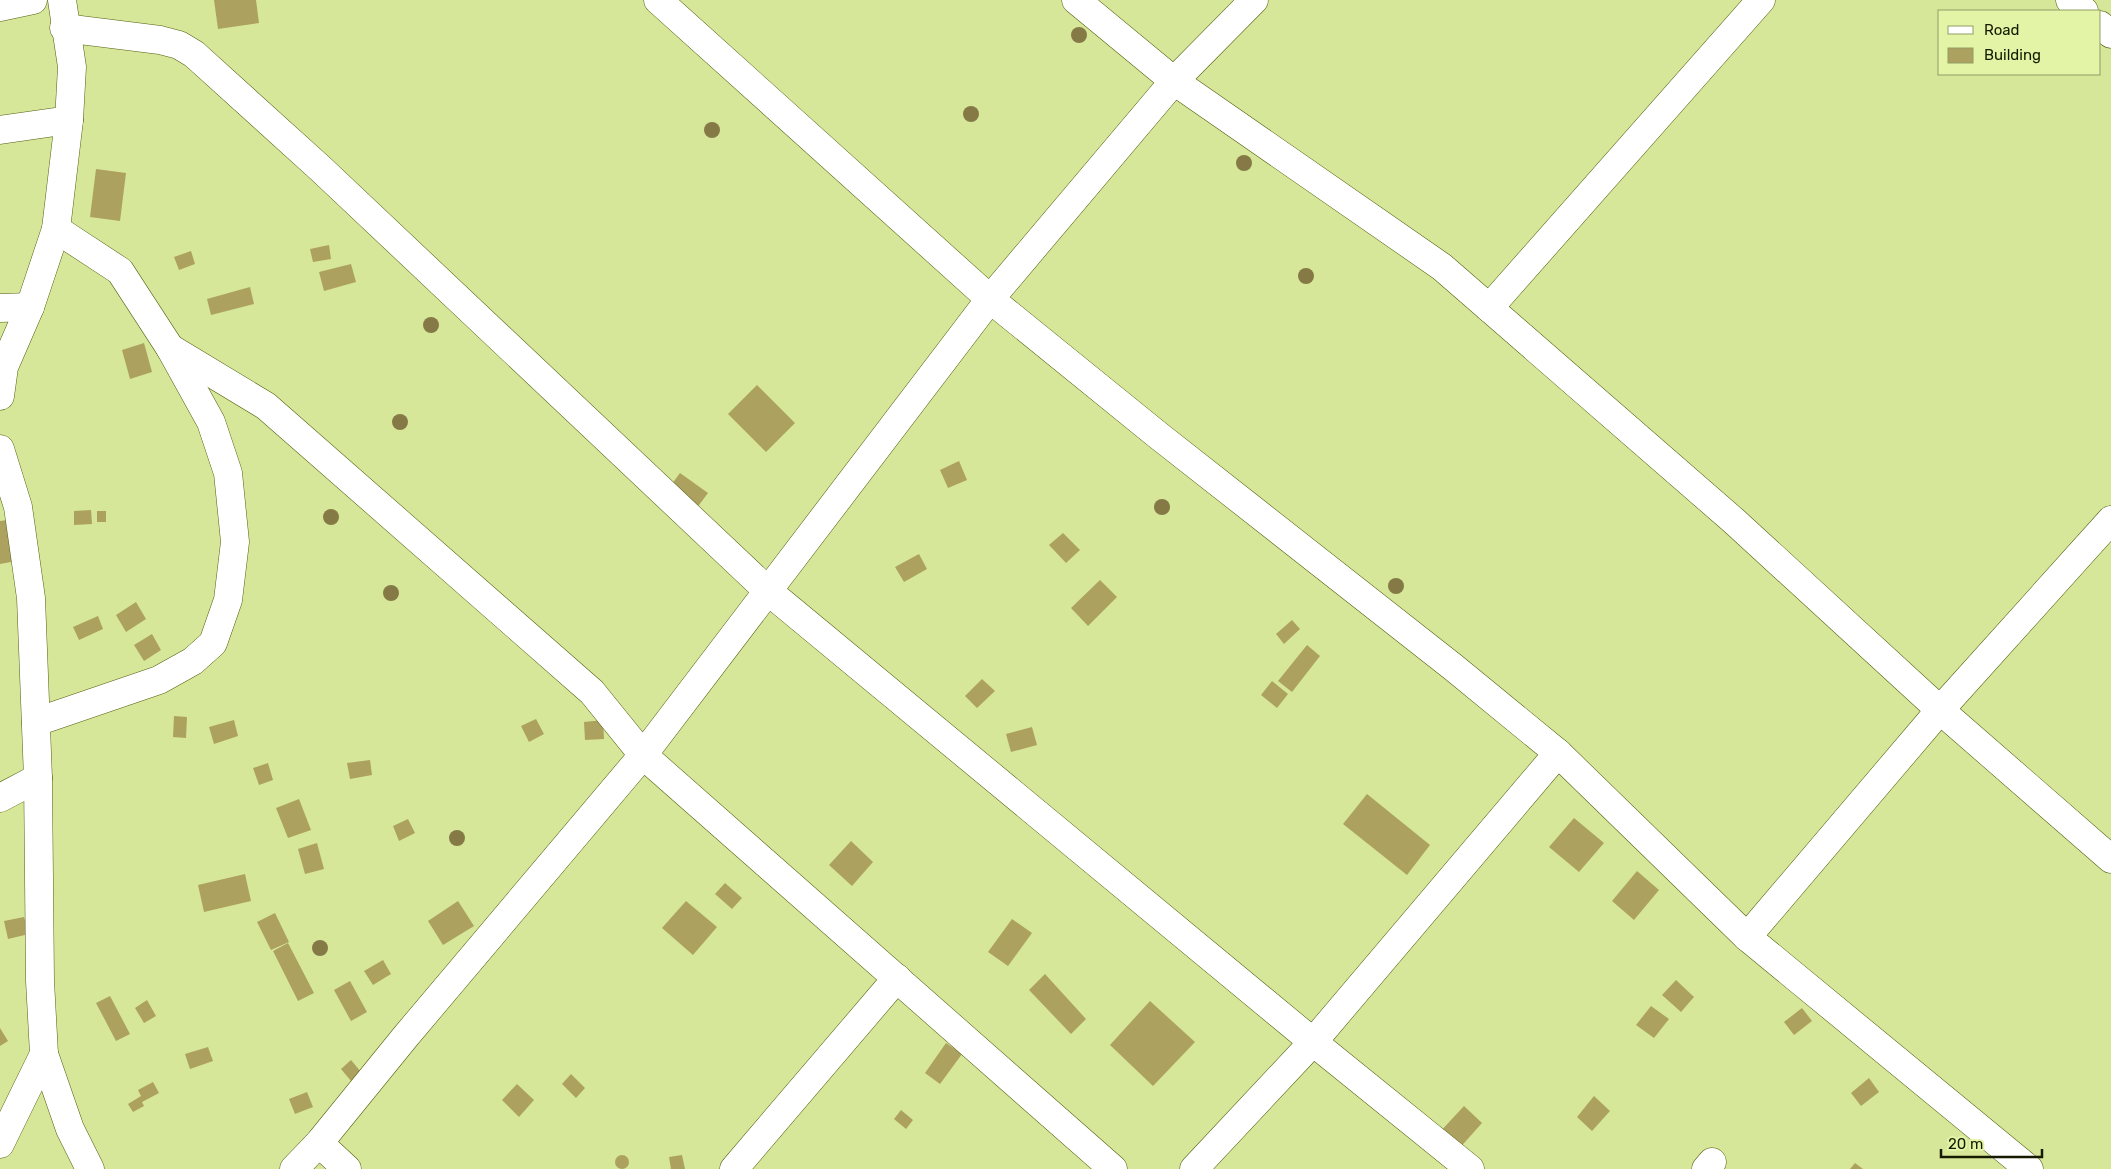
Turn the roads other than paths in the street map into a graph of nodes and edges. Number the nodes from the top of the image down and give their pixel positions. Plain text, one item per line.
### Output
1 (33, 0) edge
2 (62, 0) edge
3 (658, 0) edge
4 (1076, 0) edge
5 (1254, 0) edge
6 (1761, 0) edge
7 (2070, 0) edge
8 (0, 7) edge
9 (2083, 10) edge
10 (2101, 26) edge
11 (64, 28) junction
12 (2111, 34) edge
13 (1174, 81) junction
14 (69, 120) junction
15 (0, 130) edge
16 (56, 228) junction
17 (990, 299) junction
18 (30, 307) junction
19 (0, 308) edge
20 (1489, 308) junction
21 (170, 348) junction
22 (0, 396) edge
23 (0, 449) edge
24 (2111, 520) edge
25 (768, 591) junction
26 (1940, 710) junction
27 (36, 722) junction
28 (1558, 753) junction
29 (643, 755) junction
30 (38, 778) junction
31 (0, 798) edge
32 (2111, 859) edge
33 (1747, 937) junction
34 (897, 978) junction
35 (1313, 1042) junction
36 (44, 1054) junction
37 (319, 1143) junction
38 (0, 1144) edge
39 (90, 1169) edge
40 (294, 1169) edge
41 (346, 1169) edge
42 (734, 1169) edge
43 (1113, 1169) edge
44 (1194, 1169) edge
45 (1470, 1169) edge
46 (2029, 1169) edge

1 - 8 street
2 - 11 street
3 - 17 street
4 - 13 street
5 - 13 street
6 - 20 street
7 - 9 street
10 - 12 street
11 - 14 street
11 - 25 street
13 - 17 street
13 - 20 street
14 - 15 street
14 - 16 street
16 - 18 street
16 - 21 street
17 - 25 street
17 - 28 street
18 - 19 street
18 - 22 street
20 - 26 street
21 - 27 street
21 - 29 street
23 - 27 street
24 - 26 street
25 - 29 street
25 - 35 street
26 - 32 street
26 - 33 street
27 - 30 street
28 - 33 street
28 - 35 street
29 - 34 street
29 - 37 street
30 - 31 street
30 - 36 street
33 - 46 street
34 - 42 street
34 - 43 street
35 - 44 street
35 - 45 street
36 - 38 street
36 - 39 street
37 - 40 street
37 - 41 street

